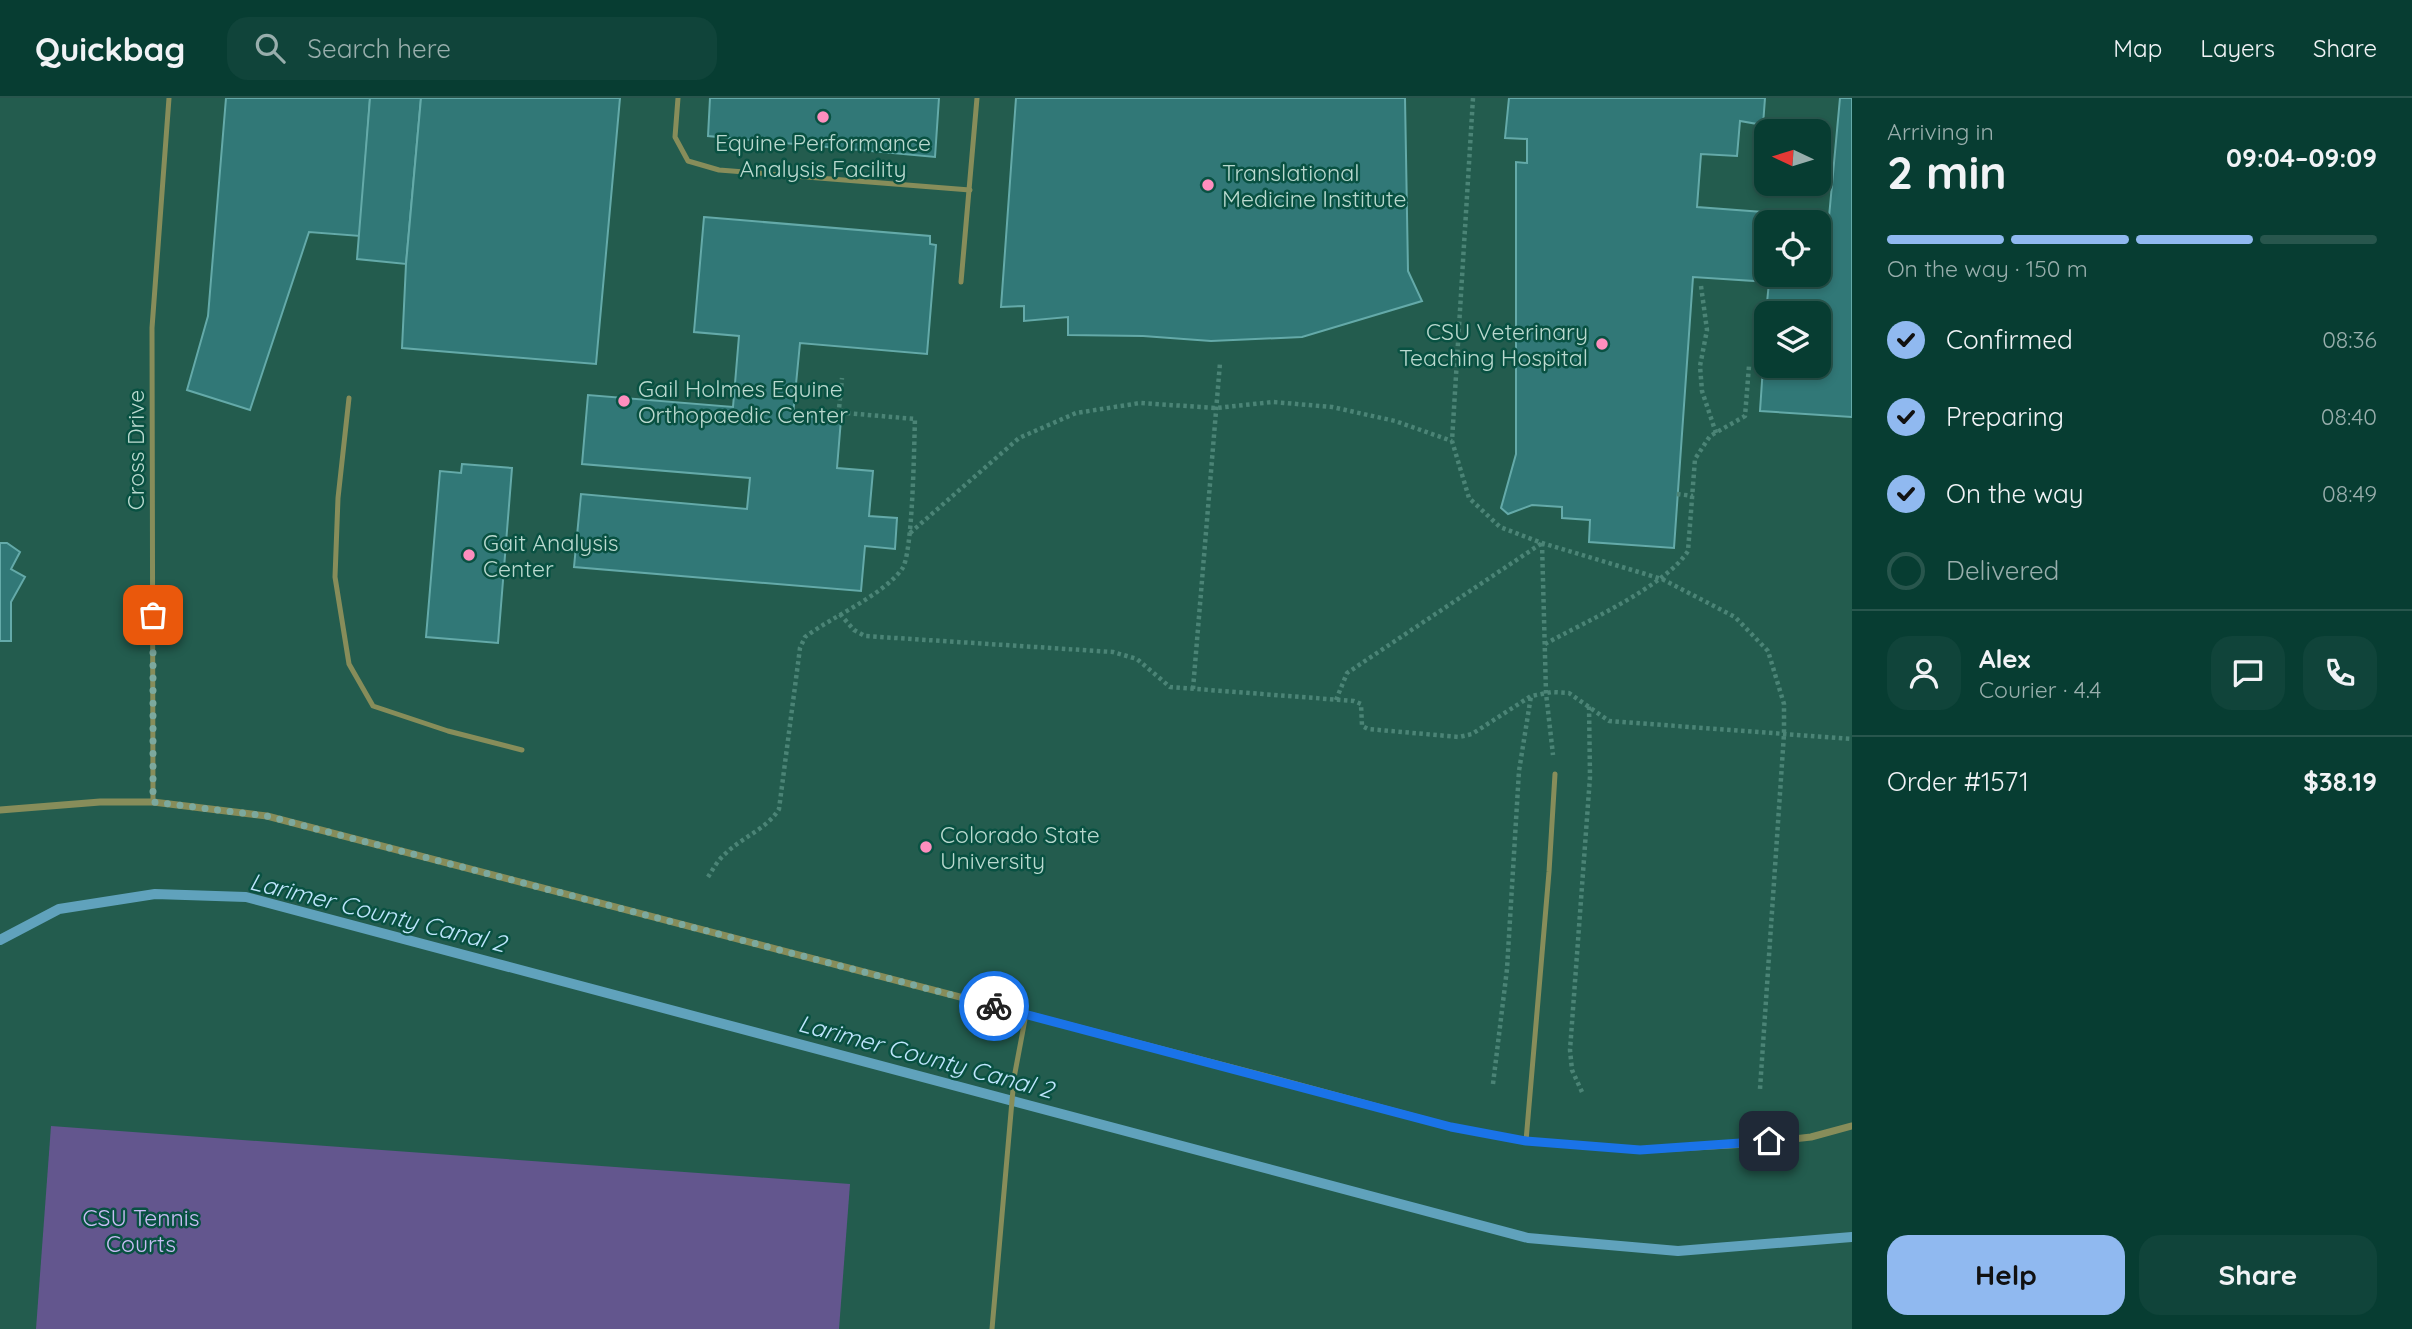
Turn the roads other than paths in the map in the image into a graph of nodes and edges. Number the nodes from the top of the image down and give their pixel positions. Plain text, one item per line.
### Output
1 (169, 98) edge
2 (678, 98) edge
3 (976, 98) edge
4 (970, 190) junction
5 (961, 282) dead end
6 (349, 398) dead end
7 (522, 750) dead end
8 (1555, 774) road end
9 (153, 802) junction
10 (0, 810) edge
11 (1026, 1014) junction
12 (1852, 1126) edge
13 (1526, 1141) junction
14 (992, 1329) edge

1 - 9 lane, Cross Drive
2 - 4 lane
3 - 4 lane
4 - 5 lane
6 - 7 lane
8 - 13 lane
9 - 10 street
9 - 11 street
11 - 13 street
11 - 14 lane
12 - 13 street

